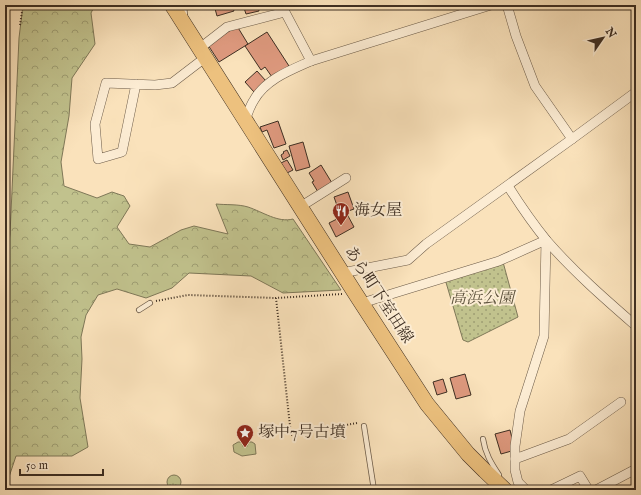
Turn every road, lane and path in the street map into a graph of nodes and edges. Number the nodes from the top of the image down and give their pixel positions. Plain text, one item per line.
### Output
1 (23, 5) edge
2 (172, 5) edge
3 (184, 5) edge
4 (507, 5) edge
5 (20, 26) dead end
6 (186, 26) junction
7 (203, 53) junction
8 (311, 61) junction
9 (136, 84) junction
10 (636, 92) edge
11 (245, 120) junction
12 (572, 139) junction
13 (346, 178) dead end
14 (508, 186) junction
15 (300, 207) junction
16 (546, 240) junction
17 (342, 273) junction
18 (276, 298) junction
19 (358, 298) junction
20 (150, 303) joint
21 (139, 310) dead end
22 (636, 326) edge
23 (621, 402) dead end
24 (364, 426) joint
25 (483, 439) dead end
26 (515, 459) junction
27 (636, 469) edge
28 (501, 486) edge
29 (374, 490) edge
30 (526, 490) edge
31 (551, 490) edge
32 (592, 490) edge

1 - 5 path
2 - 6 main road, あら町下室田線
3 - 6 lane
4 - 8 street
4 - 12 street
6 - 7 main road, あら町下室田線
7 - 8 street
7 - 9 street
7 - 11 main road, あら町下室田線
8 - 11 street
9 - 9 street
10 - 12 street
11 - 15 main road, あら町下室田線
12 - 14 street
13 - 15 street
14 - 16 street
14 - 17 street
15 - 17 main road, あら町下室田線
16 - 19 street
16 - 22 street
16 - 26 street
17 - 19 main road, あら町下室田線
18 - 19 path
18 - 20 path
18 - 24 path
19 - 28 main road, あら町下室田線
20 - 21 lane
23 - 26 street
24 - 29 lane
25 - 28 lane
26 - 30 street
27 - 32 street
31 - 32 street

